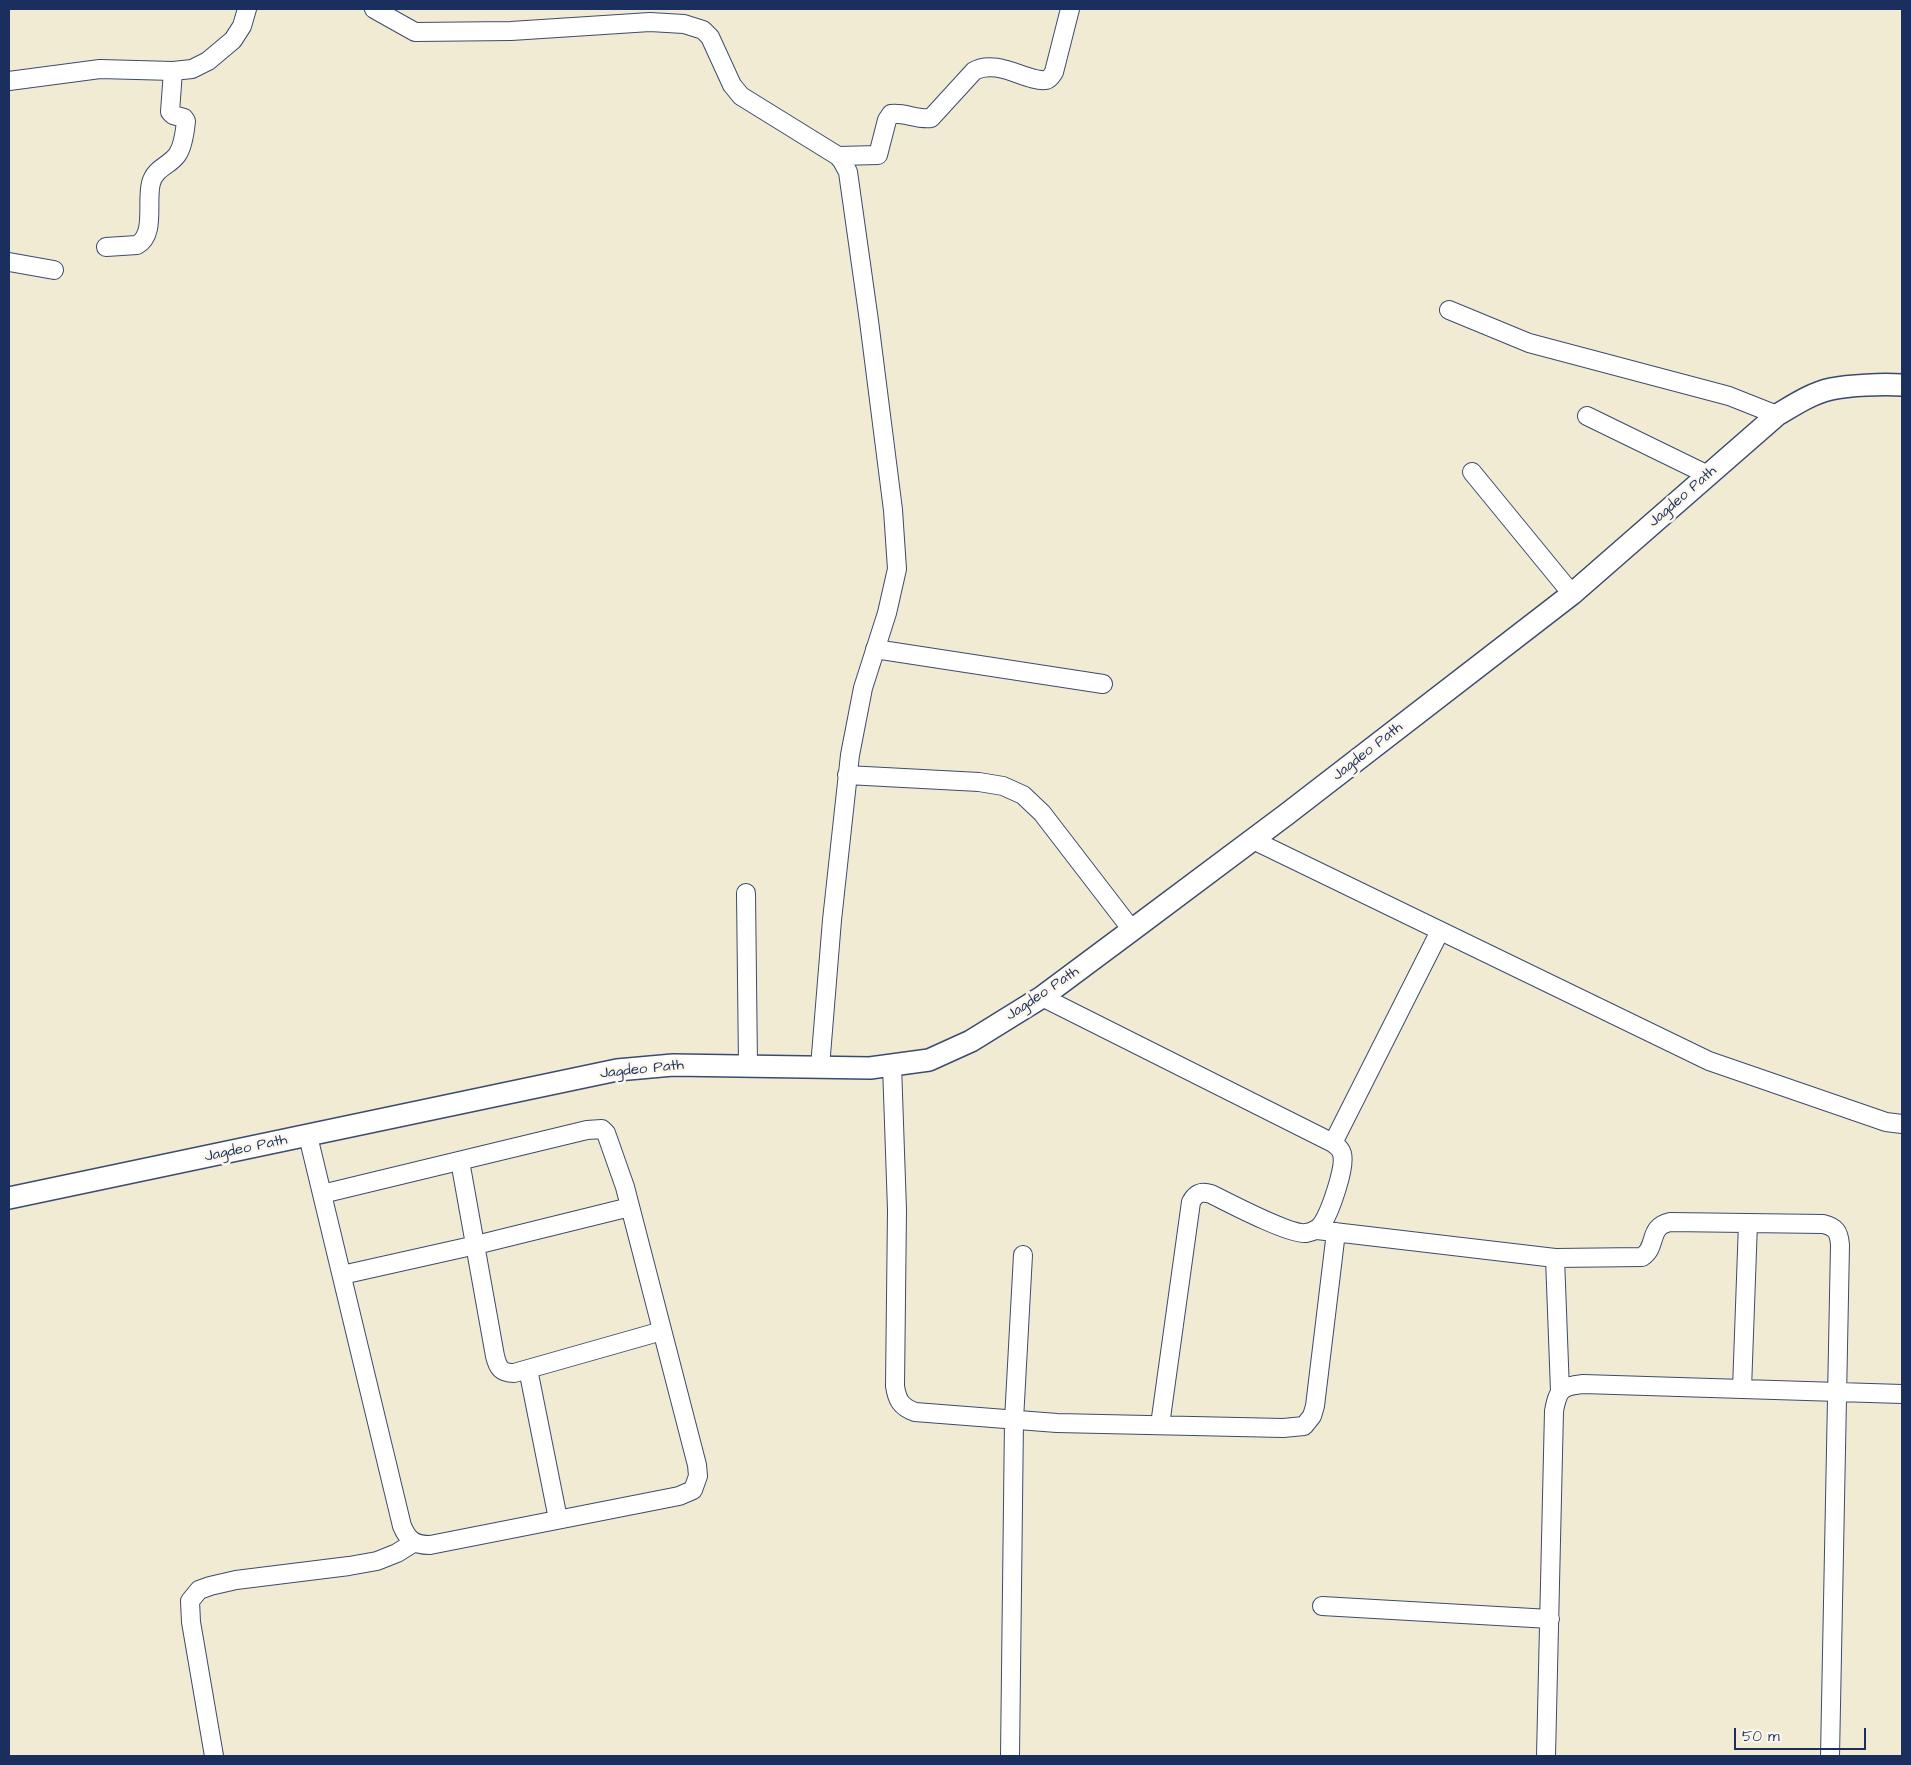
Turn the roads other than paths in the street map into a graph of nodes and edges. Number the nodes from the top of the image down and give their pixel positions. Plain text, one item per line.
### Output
1 (247, 9) edge
2 (374, 9) edge
3 (1070, 9) edge
4 (591, 17) edge
5 (173, 71) junction
6 (9, 81) edge
7 (838, 156) junction
8 (106, 247) dead end
9 (9, 262) edge
10 (54, 270) dead end
11 (1450, 310) dead end
12 (1902, 386) edge
13 (1777, 415) junction
14 (1586, 416) dead end
15 (1472, 472) dead end
16 (1708, 475) junction
17 (1572, 594) junction
18 (875, 649) junction
19 (1102, 684) dead end
20 (847, 775) junction
21 (1253, 840) junction
22 (746, 893) dead end
23 (1132, 930) junction
24 (1440, 931) junction
25 (1042, 997) junction
26 (748, 1066) junction
27 (892, 1066) junction
28 (820, 1068) junction
29 (1902, 1124) edge
30 (308, 1136) junction
31 (1333, 1143) junction
32 (460, 1160) junction
33 (322, 1194) junction
34 (9, 1198) edge
35 (630, 1207) junction
36 (1748, 1223) junction
37 (1317, 1230) junction
38 (1336, 1232) junction
39 (476, 1245) junction
40 (1023, 1255) dead end
41 (1555, 1258) junction
42 (342, 1275) junction
43 (662, 1331) junction
44 (528, 1369) junction
45 (1742, 1389) junction
46 (1560, 1391) junction
47 (1837, 1392) junction
48 (1902, 1394) edge
49 (1014, 1420) junction
50 (1160, 1425) junction
51 (558, 1520) junction
52 (413, 1543) junction
53 (1322, 1606) dead end
54 (1550, 1619) junction
55 (214, 1756) edge
56 (1010, 1756) edge
57 (1546, 1756) edge
58 (1830, 1756) edge

1 - 5 street
2 - 4 street
3 - 7 street
4 - 7 street
5 - 6 street
5 - 8 street
7 - 18 street
9 - 10 street
11 - 13 street
12 - 13 main road, Jagdeo Path
13 - 16 main road, Jagdeo Path
14 - 16 street
15 - 17 street
16 - 17 main road, Jagdeo Path
17 - 21 main road, Jagdeo Path
18 - 19 street
18 - 20 street
20 - 23 street
20 - 28 street
21 - 23 main road, Jagdeo Path
21 - 24 street
22 - 26 street
23 - 25 main road, Jagdeo Path
24 - 29 street
24 - 31 street
25 - 27 main road, Jagdeo Path
25 - 31 street
26 - 28 main road, Jagdeo Path
26 - 30 main road, Jagdeo Path
27 - 28 main road, Jagdeo Path
27 - 49 street
30 - 33 street
30 - 34 main road, Jagdeo Path
31 - 37 street
32 - 33 street
32 - 35 street
32 - 39 street
33 - 42 street
35 - 39 street
35 - 43 street
36 - 41 street
36 - 45 street
36 - 47 street
37 - 38 street
37 - 50 street
38 - 41 street
38 - 50 street
39 - 42 street
39 - 44 street
40 - 49 street
41 - 46 street
42 - 52 street
43 - 44 street
43 - 51 street
44 - 51 street
45 - 46 street
45 - 47 street
46 - 54 street
47 - 48 street
47 - 58 street
49 - 50 street
49 - 56 street
51 - 52 street
52 - 55 street
53 - 54 street
54 - 57 street

